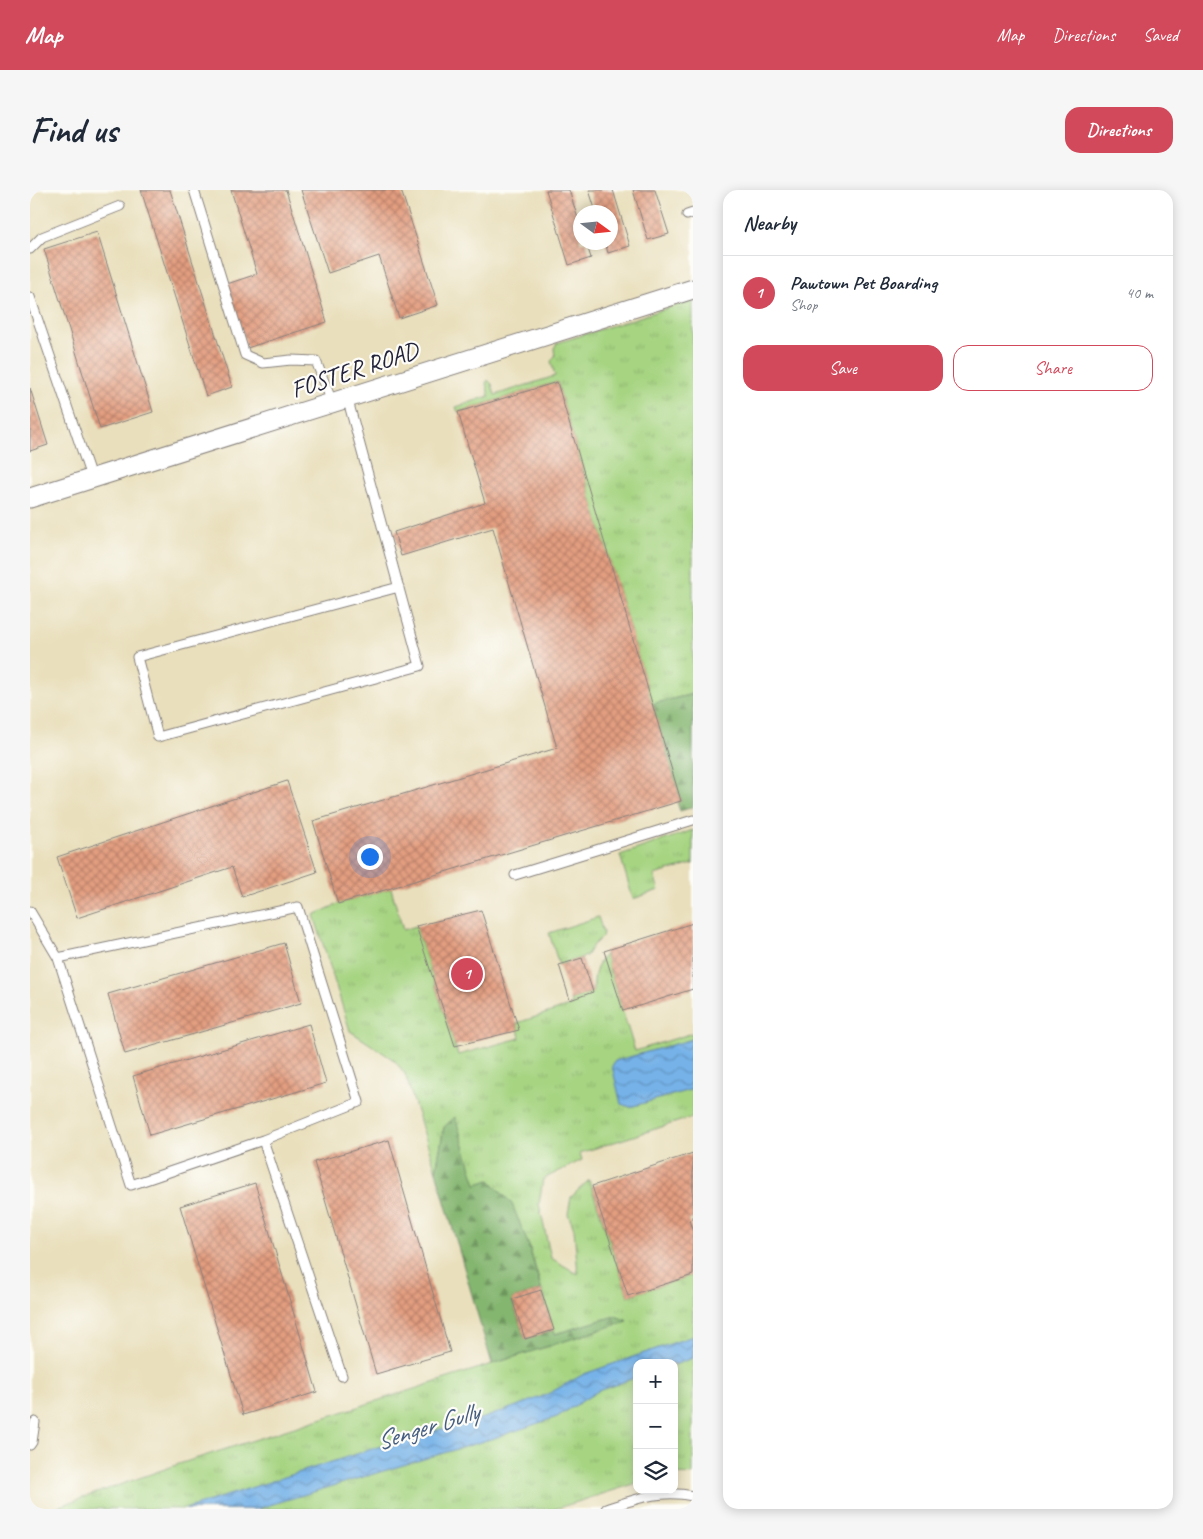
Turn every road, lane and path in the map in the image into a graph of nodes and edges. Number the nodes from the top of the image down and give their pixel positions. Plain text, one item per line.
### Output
1 (194, 190) edge
2 (120, 206) dead end
3 (30, 249) edge
4 (693, 289) edge
5 (30, 297) edge
6 (340, 399) junction
7 (91, 477) junction
8 (30, 498) edge
9 (399, 587) junction
10 (693, 820) edge
11 (515, 875) dead end
12 (30, 911) edge
13 (58, 958) junction
14 (263, 1140) junction
15 (342, 1376) dead end
16 (35, 1422) dead end
17 (30, 1445) edge
18 (693, 1496) edge
19 (606, 1509) edge

1 - 6 lane
2 - 3 lane
4 - 6 street, FOSTER ROAD
5 - 7 lane
6 - 7 street, FOSTER ROAD
6 - 9 lane
7 - 8 street, FOSTER ROAD
9 - 9 lane
10 - 11 lane
12 - 13 lane
13 - 14 lane
13 - 14 lane
14 - 15 lane
16 - 17 lane
18 - 19 lane

